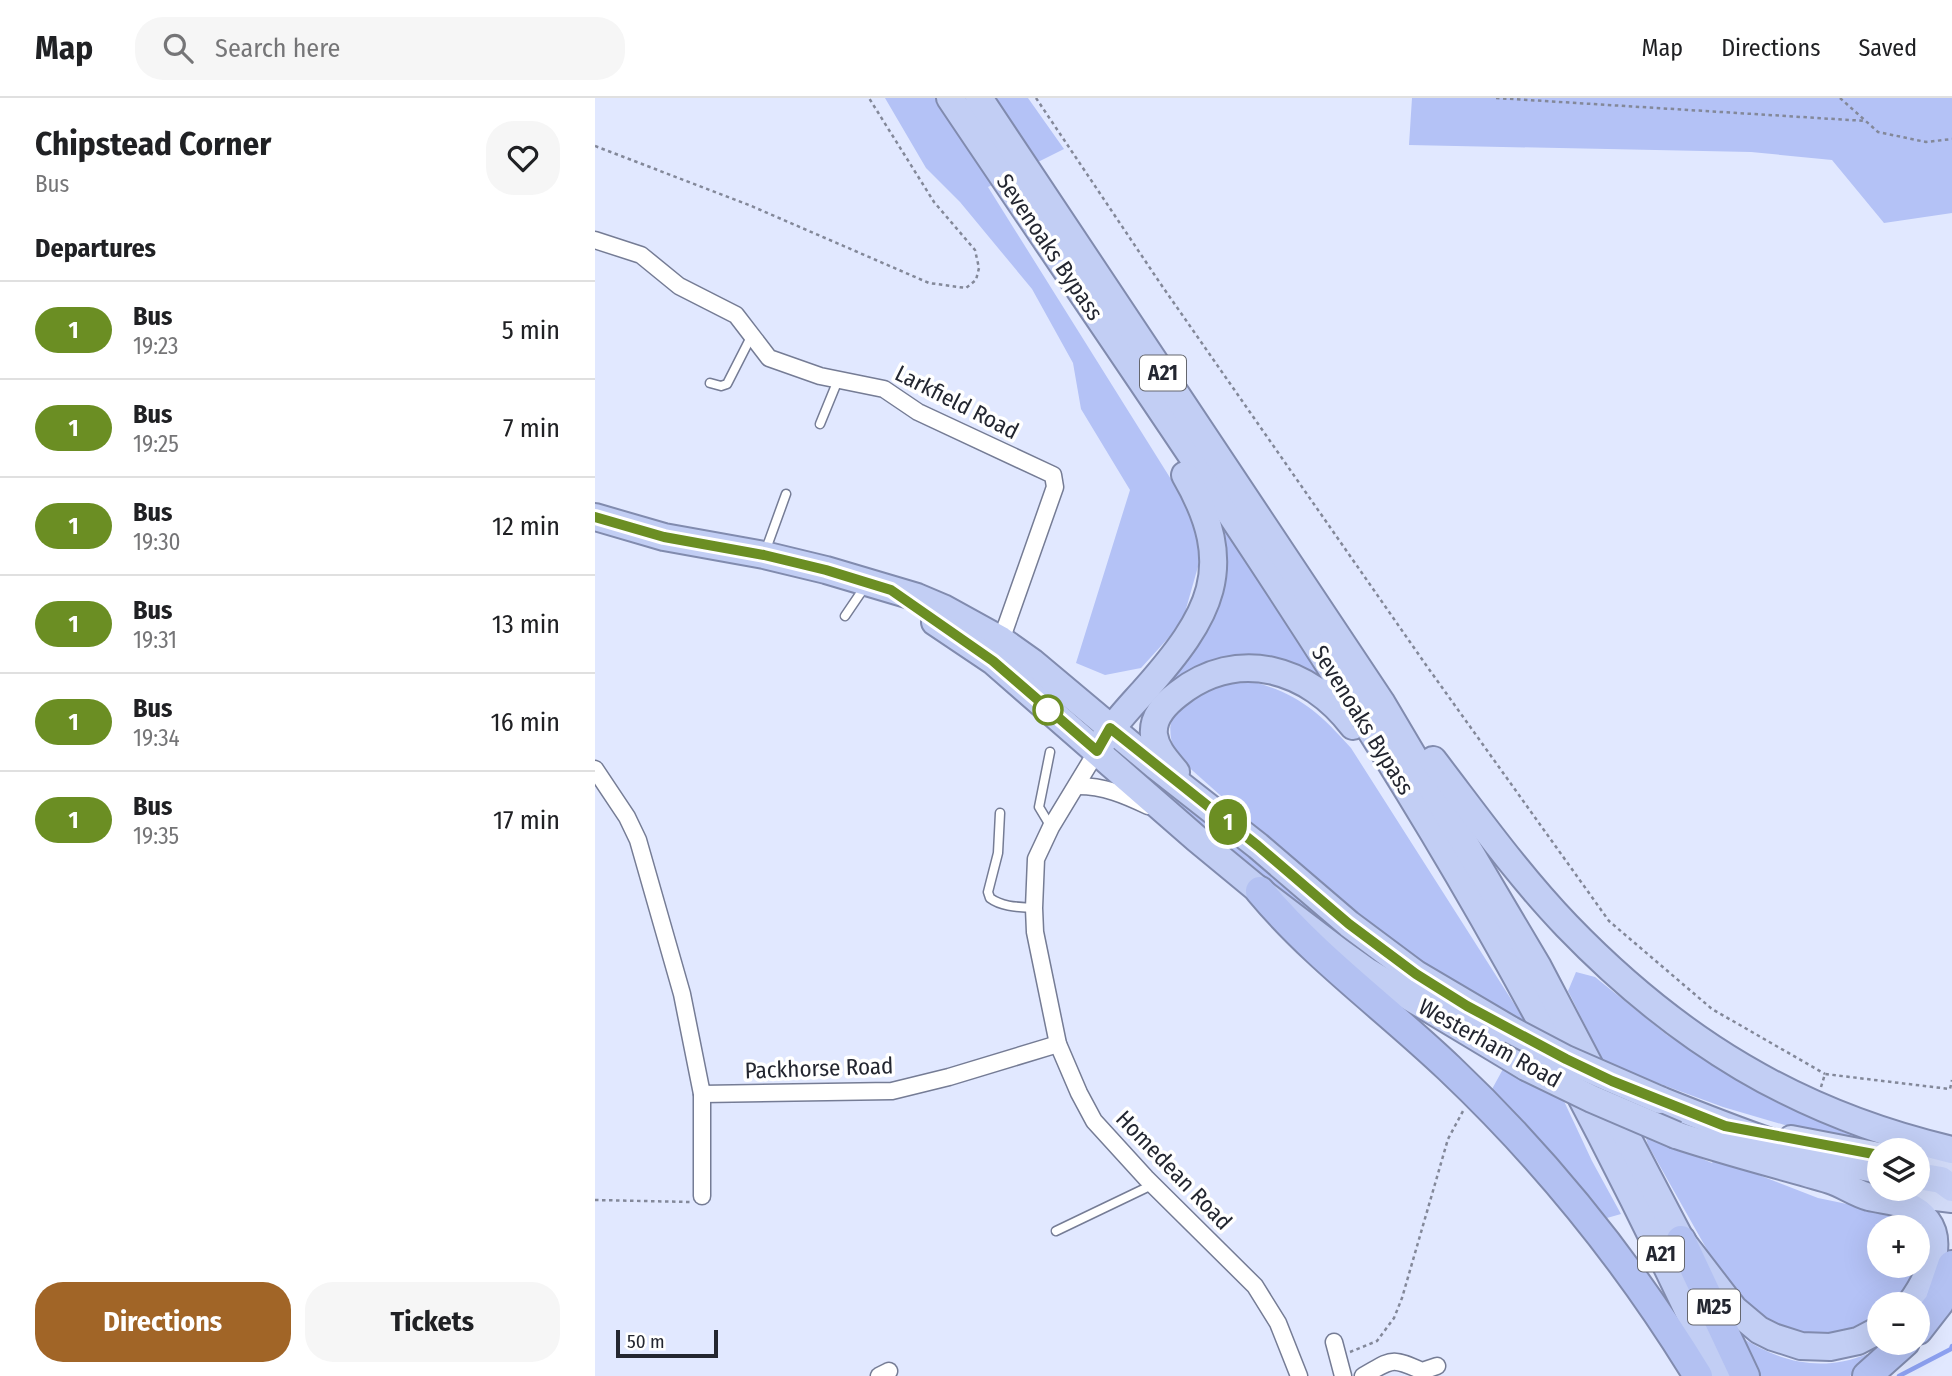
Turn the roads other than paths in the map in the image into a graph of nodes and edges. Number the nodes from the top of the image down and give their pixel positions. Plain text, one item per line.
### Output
1 (950, 98) edge
2 (979, 98) edge
3 (595, 240) edge
4 (752, 335) junction
5 (1111, 339) junction
6 (838, 380) junction
7 (710, 383) dead end
8 (820, 424) dead end
9 (786, 494) dead end
10 (595, 517) edge
11 (764, 555) junction
12 (880, 587) junction
13 (845, 616) dead end
14 (1347, 648) junction
15 (997, 651) junction
16 (1103, 740) junction
17 (1050, 752) dead end
18 (595, 769) edge
19 (1078, 786) junction
20 (1201, 800) junction
21 (1000, 813) dead end
22 (1173, 818) junction
23 (1051, 827) junction
24 (1462, 882) junction
25 (1260, 891) junction
26 (1034, 908) junction
27 (1058, 1044) junction
28 (702, 1094) junction
29 (1725, 1126) junction
30 (1952, 1150) edge
31 (1867, 1153) edge
32 (1930, 1163) edge
33 (1952, 1166) edge
34 (1867, 1168) edge
35 (1930, 1179) edge
36 (1833, 1181) junction
37 (1152, 1185) junction
38 (1952, 1188) edge
39 (702, 1196) road end
40 (1952, 1200) edge
41 (1056, 1231) dead end
42 (1681, 1240) junction
43 (1952, 1265) edge
44 (1918, 1292) edge
45 (1930, 1315) edge
46 (1867, 1336) edge
47 (1335, 1349) road end
48 (1891, 1355) edge
49 (1437, 1366) dead end
50 (1299, 1376) edge
51 (1343, 1376) edge
52 (1363, 1376) edge
53 (1698, 1376) edge
54 (1719, 1376) edge
55 (1745, 1376) edge
56 (1867, 1376) edge

1 - 5 highway, Sevenoaks Bypass / A21
2 - 14 highway, Sevenoaks Bypass / A21
3 - 4 street, Larkfield Road
4 - 6 street, Larkfield Road
4 - 7 lane
5 - 16 highway
5 - 24 highway, Sevenoaks Bypass / A21
6 - 8 lane
6 - 15 street, Larkfield Road
9 - 11 lane
10 - 11 highway, Westerham Road
11 - 12 highway, Westerham Road
12 - 13 lane
12 - 15 highway, Westerham Road
14 - 30 highway
14 - 42 highway, Sevenoaks Bypass / A21
15 - 16 highway, Westerham Road
16 - 19 street
16 - 20 highway, Westerham Road
16 - 22 highway, Westerham Road
17 - 23 lane
18 - 28 street
19 - 22 street
19 - 23 street
20 - 24 highway
20 - 29 highway, Westerham Road, bridge
21 - 26 lane
22 - 25 highway, Westerham Road
23 - 26 street
24 - 54 highway, Sevenoaks Bypass / A21
25 - 36 highway, Westerham Road, bridge
25 - 53 highway
26 - 27 street, Homedean Road
27 - 28 street, Packhorse Road
27 - 37 street, Homedean Road
28 - 39 street
29 - 31 main road, Westerham Road
29 - 34 highway
32 - 33 main road
35 - 38 highway
36 - 40 main road, Westerham Road
36 - 44 highway
37 - 41 lane
37 - 50 street, Homedean Road
42 - 46 highway, Sevenoaks Bypass
42 - 55 highway, M25
43 - 45 highway
47 - 51 street
48 - 56 highway
49 - 52 street

